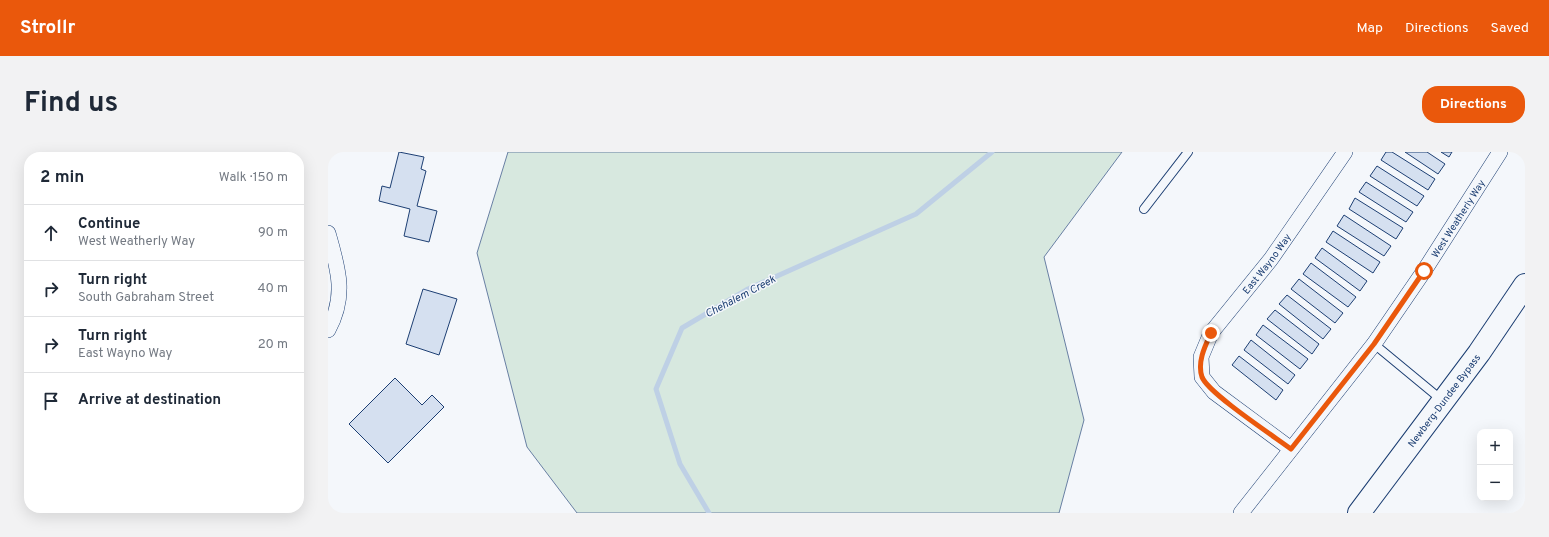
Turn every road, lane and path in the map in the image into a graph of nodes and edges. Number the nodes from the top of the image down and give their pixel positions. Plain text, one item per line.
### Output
1 (1188, 152) edge
2 (1345, 152) edge
3 (1500, 152) edge
4 (1144, 209) dead end
5 (328, 234) edge
6 (1525, 285) edge
7 (328, 330) edge
8 (1374, 344) junction
9 (1444, 401) junction
10 (1291, 449) junction
11 (1241, 513) edge
12 (1359, 513) edge

1 - 4 lane
2 - 10 street, East Wayno Way
3 - 8 street, West Weatherly Way
5 - 7 street
6 - 9 highway, Newberg-Dundee Bypass
8 - 9 lane
8 - 10 street, West Weatherly Way
9 - 12 highway, Newberg-Dundee Bypass
10 - 11 street, West Weatherly Way

